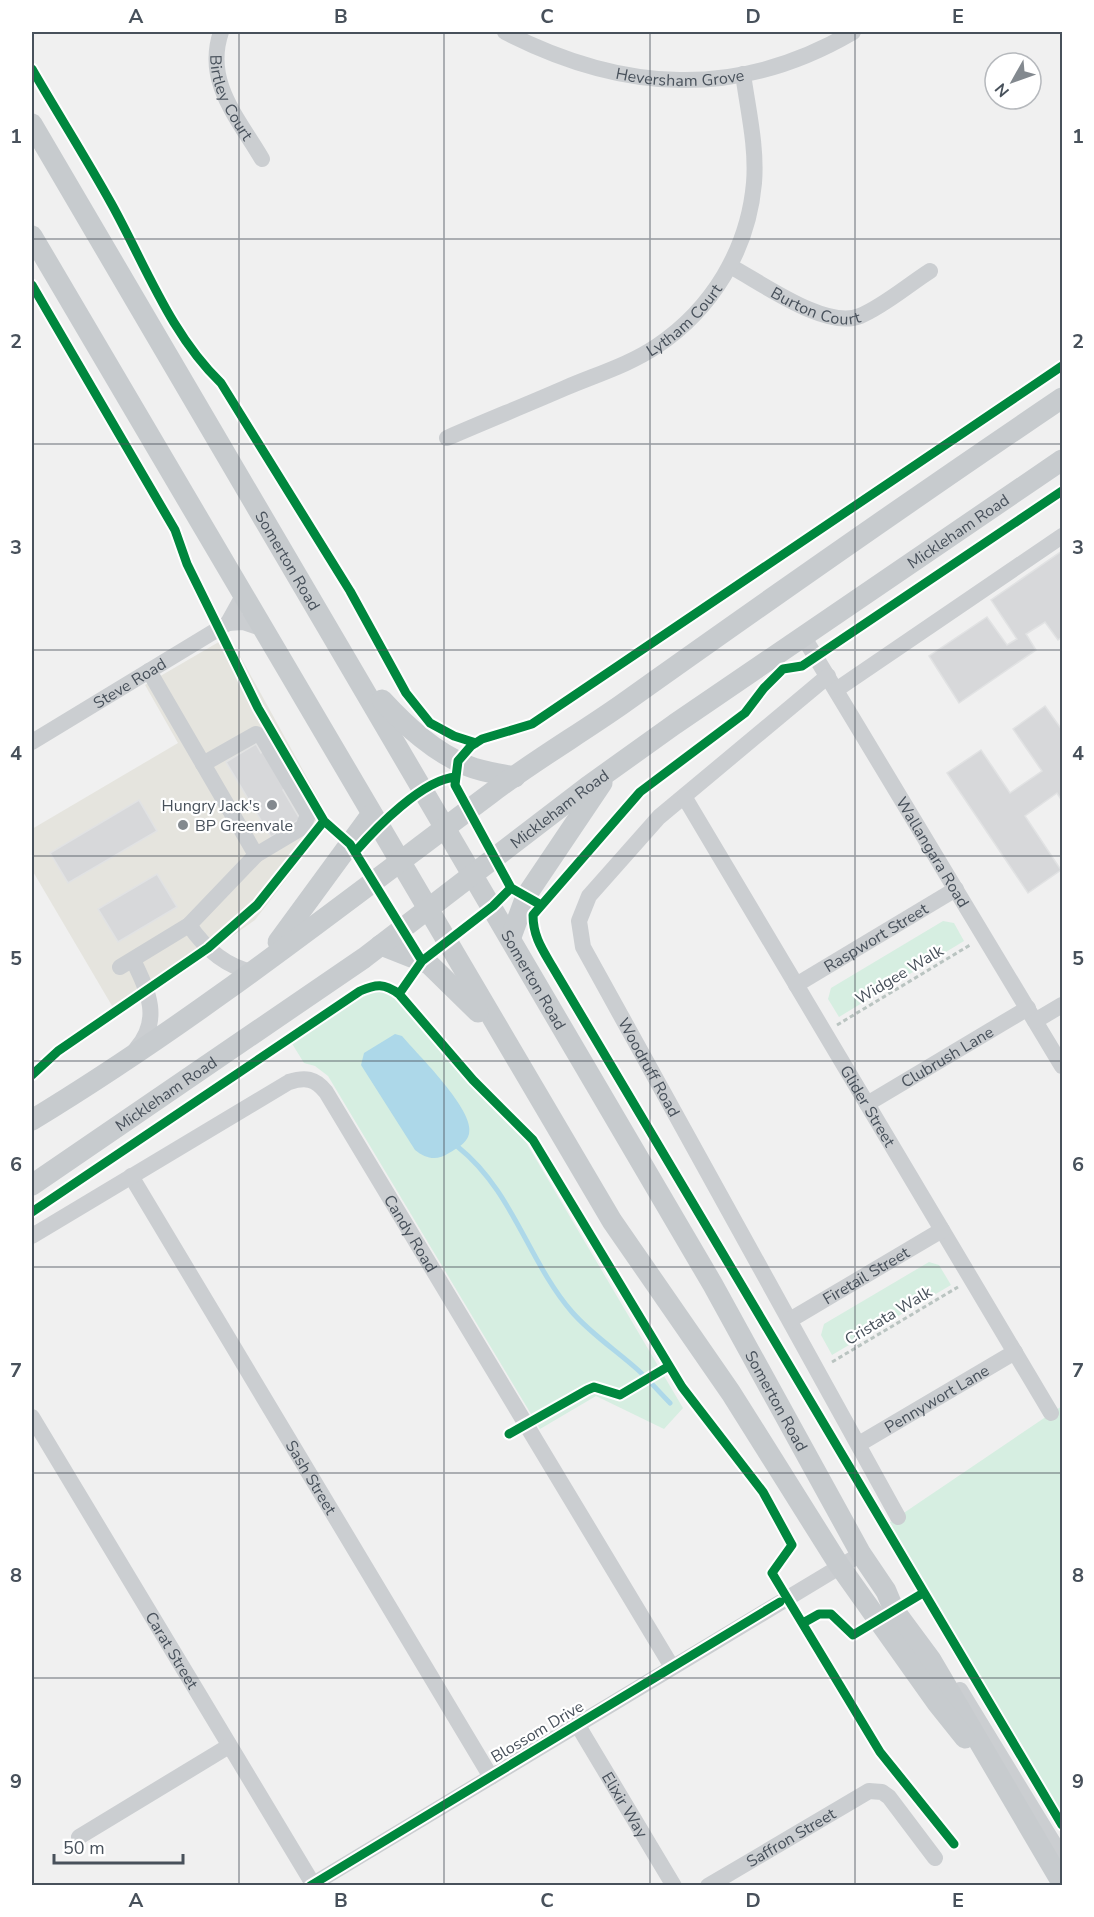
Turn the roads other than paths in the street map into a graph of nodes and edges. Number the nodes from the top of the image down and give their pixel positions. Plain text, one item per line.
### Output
1 (220, 32) edge
2 (505, 32) edge
3 (853, 32) edge
4 (743, 74) junction
5 (32, 124) edge
6 (262, 159) dead end
7 (32, 236) edge
8 (730, 266) junction
9 (930, 271) dead end
10 (1062, 398) edge
11 (447, 438) dead end
12 (1062, 460) edge
13 (1062, 536) edge
14 (243, 596) junction
15 (228, 623) junction
16 (261, 628) junction
17 (803, 636) junction
18 (149, 671) junction
19 (355, 671) junction
20 (832, 683) junction
21 (32, 742) edge
22 (203, 764) junction
23 (611, 770) junction
24 (515, 777) junction
25 (685, 798) junction
26 (371, 815) junction
27 (446, 827) junction
28 (256, 855) junction
29 (399, 862) junction
30 (475, 875) junction
31 (956, 889) junction
32 (428, 910) junction
33 (189, 925) junction
34 (511, 937) junction
35 (381, 945) junction
36 (252, 972) junction
37 (796, 985) junction
38 (1062, 1005) edge
39 (1032, 1015) junction
40 (505, 1041) junction
41 (128, 1058) junction
42 (1062, 1066) edge
43 (867, 1104) junction
44 (32, 1120) edge
45 (130, 1176) junction
46 (32, 1185) edge
47 (942, 1230) junction
48 (32, 1236) edge
49 (790, 1320) junction
50 (1015, 1352) junction
51 (1051, 1413) dead end
52 (32, 1417) edge
53 (859, 1444) junction
54 (898, 1517) dead end
55 (861, 1554) junction
56 (839, 1565) junction
57 (931, 1660) junction
58 (672, 1668) junction
59 (577, 1724) junction
60 (230, 1746) junction
61 (491, 1777) junction
62 (1033, 1834) junction
63 (79, 1837) dead end
64 (1062, 1857) edge
65 (934, 1858) dead end
66 (1062, 1883) edge
67 (311, 1885) edge
68 (674, 1886) edge
69 (708, 1886) edge

1 - 6 street, Birtley Court
2 - 4 street, Heversham Grove
3 - 4 street, Heversham Grove
4 - 8 street, Lytham Court
5 - 19 main road, Somerton Road
7 - 14 main road, Somerton Road
8 - 9 street, Burton Court
8 - 11 street, Lytham Court
10 - 24 main road
12 - 17 main road, Mickleham Road
13 - 20 street, Woodruff Road
14 - 15 street
14 - 16 main road, Somerton Road
15 - 16 street
15 - 18 street, Steve Road
16 - 26 main road, Somerton Road
17 - 20 street, Wallangara Road
17 - 23 main road, Mickleham Road
18 - 21 street, Steve Road
18 - 22 street
19 - 24 main road
19 - 27 main road, Somerton Road
20 - 25 street, Woodruff Road
20 - 31 street, Wallangara Road
22 - 28 street
22 - 28 street
23 - 30 main road, Mickleham Road
23 - 34 main road
24 - 27 main road
25 - 37 street, Glider Street
25 - 49 street, Woodruff Road
26 - 29 main road, Somerton Road
26 - 36 main road
27 - 29 main road
27 - 30 main road, Somerton Road
28 - 33 street
29 - 32 main road, Somerton Road
29 - 36 main road
30 - 32 main road, Mickleham Road
30 - 34 main road, Somerton Road
31 - 37 street, Raspwort Street
31 - 39 street, Wallangara Road
32 - 35 main road, Mickleham Road
32 - 40 main road, Somerton Road
33 - 36 street
33 - 41 street
34 - 55 main road, Somerton Road
35 - 40 main road
35 - 46 main road, Mickleham Road
36 - 41 main road
37 - 43 street, Glider Street
38 - 39 street, Clubrush Lane
39 - 42 street, Wallangara Road
39 - 43 street, Clubrush Lane
40 - 56 main road, Somerton Road
41 - 44 main road
43 - 47 street, Glider Street
45 - 48 street, Candy Road
45 - 58 street, Candy Road
45 - 61 street, Sash Street
47 - 49 street, Firetail Street
47 - 50 street, Glider Street
49 - 53 street, Woodruff Road
50 - 51 street, Glider Street
50 - 53 street, Pennywort Lane
52 - 60 street, Carat Street
53 - 54 street, Woodruff Road
55 - 56 street, Blossom Drive
55 - 57 main road, Somerton Road
56 - 58 street, Blossom Drive
56 - 62 main road, Somerton Road
57 - 62 main road, Somerton Road
57 - 64 street
58 - 59 street, Blossom Drive
59 - 61 street, Blossom Drive
59 - 68 street, Elixir Way
60 - 63 street
60 - 67 street, Carat Street
61 - 67 street, Blossom Drive
62 - 66 main road, Somerton Road
65 - 69 street, Saffron Street

